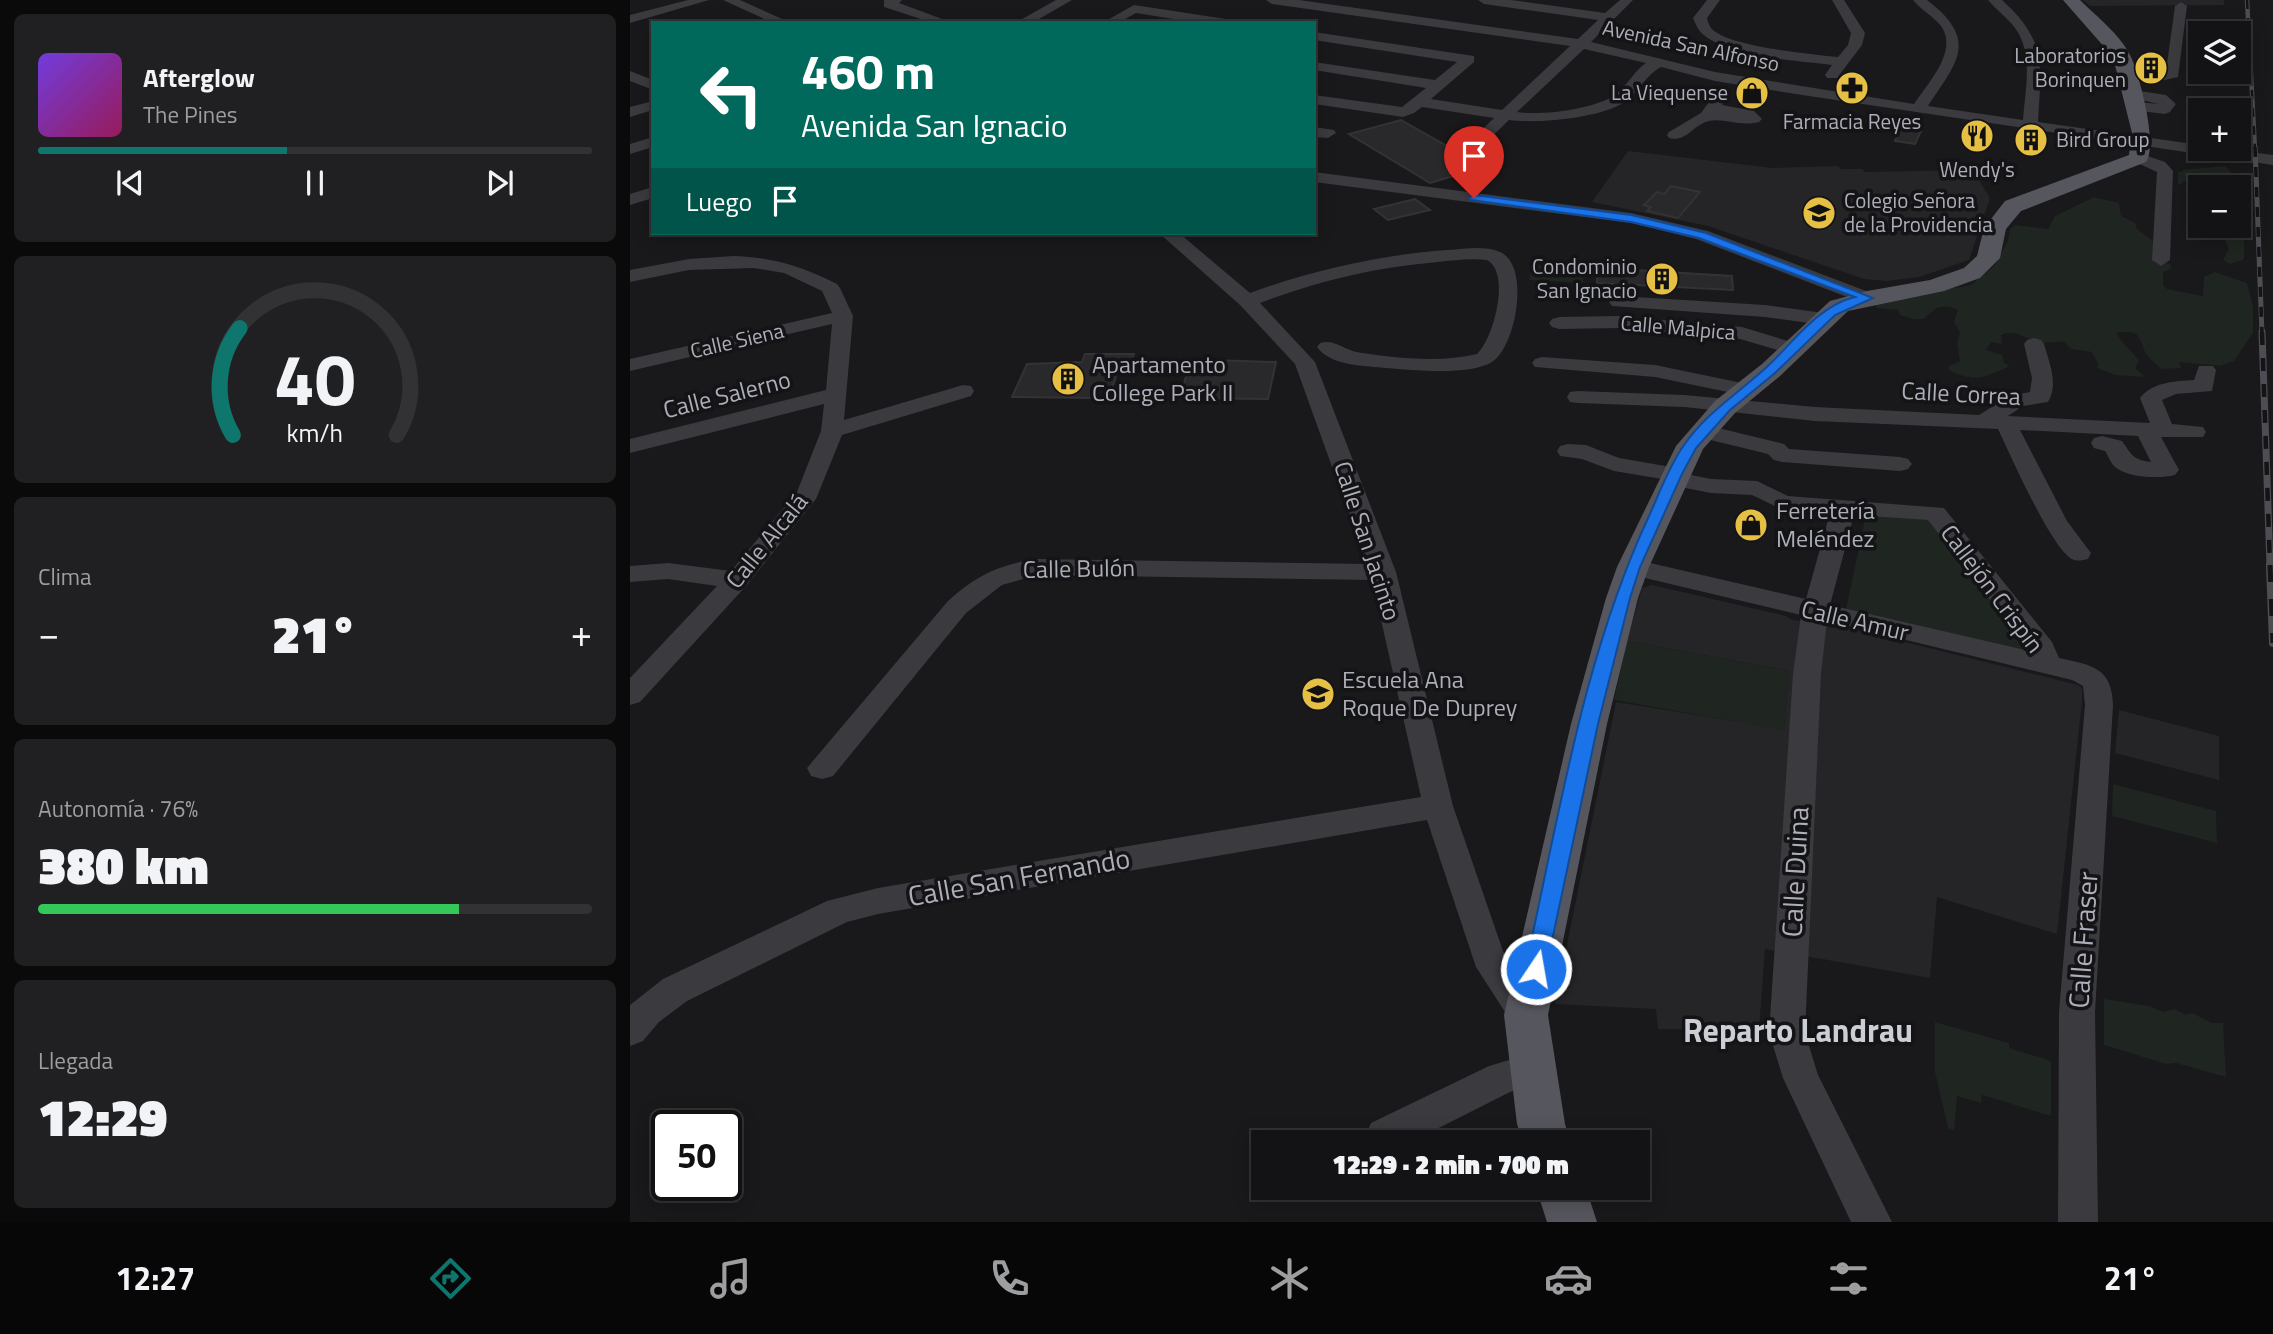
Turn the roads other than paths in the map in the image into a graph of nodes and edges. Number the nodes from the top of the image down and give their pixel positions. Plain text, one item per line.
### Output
1 (703, 0) edge
2 (729, 0) edge
3 (897, 0) edge
4 (1029, 0) edge
5 (1272, 0) edge
6 (1484, 0) edge
7 (1627, 0) edge
8 (1714, 0) edge
9 (1839, 0) edge
10 (1919, 0) edge
11 (1994, 0) edge
12 (2071, 0) edge
13 (1062, 2) edge
14 (1534, 3) edge
15 (2180, 6) dead end
16 (1340, 10) junction
17 (633, 16) edge
18 (780, 21) edge
19 (941, 21) edge
20 (1025, 21) edge
21 (1112, 21) edge
22 (1213, 21) edge
23 (651, 22) edge
24 (1316, 26) edge
25 (1614, 27) junction
26 (1316, 36) edge
27 (1580, 44) junction
28 (1640, 55) junction
29 (1660, 62) junction
30 (1842, 62) junction
31 (1316, 66) edge
32 (631, 77) edge
33 (1732, 80) junction
34 (651, 85) edge
35 (1438, 85) junction
36 (1818, 93) junction
37 (2133, 93) junction
38 (1316, 99) edge
39 (1419, 102) junction
40 (651, 106) edge
41 (1919, 109) junction
42 (630, 112) edge
43 (1709, 112) joint
44 (1504, 115) junction
45 (2030, 126) junction
46 (1675, 135) dead end
47 (651, 143) edge
48 (1472, 146) dead end
49 (630, 149) edge
50 (2141, 150) junction
51 (2273, 160) edge
52 (1316, 177) edge
53 (651, 193) edge
54 (630, 200) edge
55 (1170, 235) edge
56 (2161, 260) dead end
57 (630, 276) edge
58 (1867, 298) junction
59 (1247, 301) junction
60 (1619, 302) dead end
61 (843, 316) junction
62 (1824, 319) junction
63 (1559, 323) dead end
64 (1614, 338) dead end
65 (2034, 344) dead end
66 (1327, 348) dead end
67 (1794, 349) junction
68 (1542, 363) dead end
69 (630, 365) edge
70 (2207, 370) dead end
71 (963, 391) dead end
72 (836, 394) junction
73 (1578, 397) dead end
74 (1736, 398) junction
75 (1995, 422) junction
76 (2155, 430) junction
77 (832, 431) junction
78 (1702, 431) junction
79 (2195, 432) dead end
80 (2102, 443) dead end
81 (630, 446) edge
82 (1568, 451) dead end
83 (1900, 464) dead end
84 (1674, 477) junction
85 (1844, 508) junction
86 (2079, 553) dead end
87 (1633, 567) junction
88 (1383, 572) junction
89 (630, 573) edge
90 (737, 580) junction
91 (1815, 612) junction
92 (2063, 669) junction
93 (630, 695) edge
94 (822, 768) dead end
95 (1438, 806) junction
96 (1526, 1015) junction
97 (630, 1030) edge
98 (1533, 1069) junction
99 (1396, 1130) edge
100 (1543, 1130) edge
101 (1565, 1200) edge
102 (1572, 1222) edge
103 (1872, 1222) edge
104 (2078, 1222) edge

1 - 17 street
2 - 18 street
3 - 19 street
4 - 13 street
5 - 16 street, Avenida San Alfonso
6 - 14 street
7 - 25 street
8 - 30 street
9 - 30 street
10 - 41 street
11 - 45 street
12 - 37 main road
13 - 20 street
14 - 25 street
15 - 37 street
16 - 24 street
16 - 27 street, Avenida San Alfonso
17 - 23 street
21 - 22 street
25 - 27 street
25 - 28 street
26 - 35 street
27 - 28 street, Avenida San Alfonso
27 - 44 street
28 - 29 street, Avenida San Alfonso
29 - 33 street, Avenida San Alfonso
29 - 44 street
30 - 36 street
31 - 35 street
32 - 34 street
33 - 36 street, Avenida San Alfonso
33 - 43 street
35 - 39 street
36 - 41 street, Avenida San Alfonso
37 - 50 main road
38 - 39 street
39 - 44 street
40 - 42 street
41 - 45 street, Avenida San Alfonso
43 - 46 street
44 - 48 street
45 - 50 street, Avenida San Alfonso
47 - 49 street
50 - 51 street, Avenida San Alfonso
50 - 56 street
50 - 58 main road
52 - 58 street
53 - 54 street
55 - 59 street, Calle San Jacinto
57 - 61 street
58 - 62 main road
59 - 66 street
59 - 88 street, Calle San Jacinto
60 - 62 street
61 - 69 street, Calle Siena
61 - 72 street, Calle Alcalá
62 - 67 main road
63 - 67 street, Calle Malpica
64 - 67 street
65 - 75 street
67 - 74 main road
68 - 74 street
70 - 76 street
71 - 77 street
72 - 77 street, Calle Alcalá
72 - 81 street, Calle Salerno
73 - 74 street
74 - 75 street, Calle Correa
74 - 78 main road
75 - 76 street, Calle Correa
75 - 86 street
76 - 79 street, Calle Correa
76 - 80 street
77 - 90 street, Calle Alcalá
78 - 83 street
78 - 84 main road
82 - 84 street
84 - 85 street
84 - 87 main road
85 - 91 street, Calle Duina
85 - 92 street, Callejón Crispín
87 - 91 street, Calle Amur
87 - 96 main road
88 - 94 street, Calle Bulón
88 - 95 street, Calle San Jacinto
89 - 90 street
90 - 93 street, Calle Alcalá
91 - 92 street, Calle Amur
91 - 103 street, Calle Duina
92 - 104 street, Calle Fraser
95 - 96 street, Calle San Jacinto
95 - 97 street, Calle San Fernando
96 - 98 main road
98 - 99 street
98 - 100 main road
101 - 102 main road

